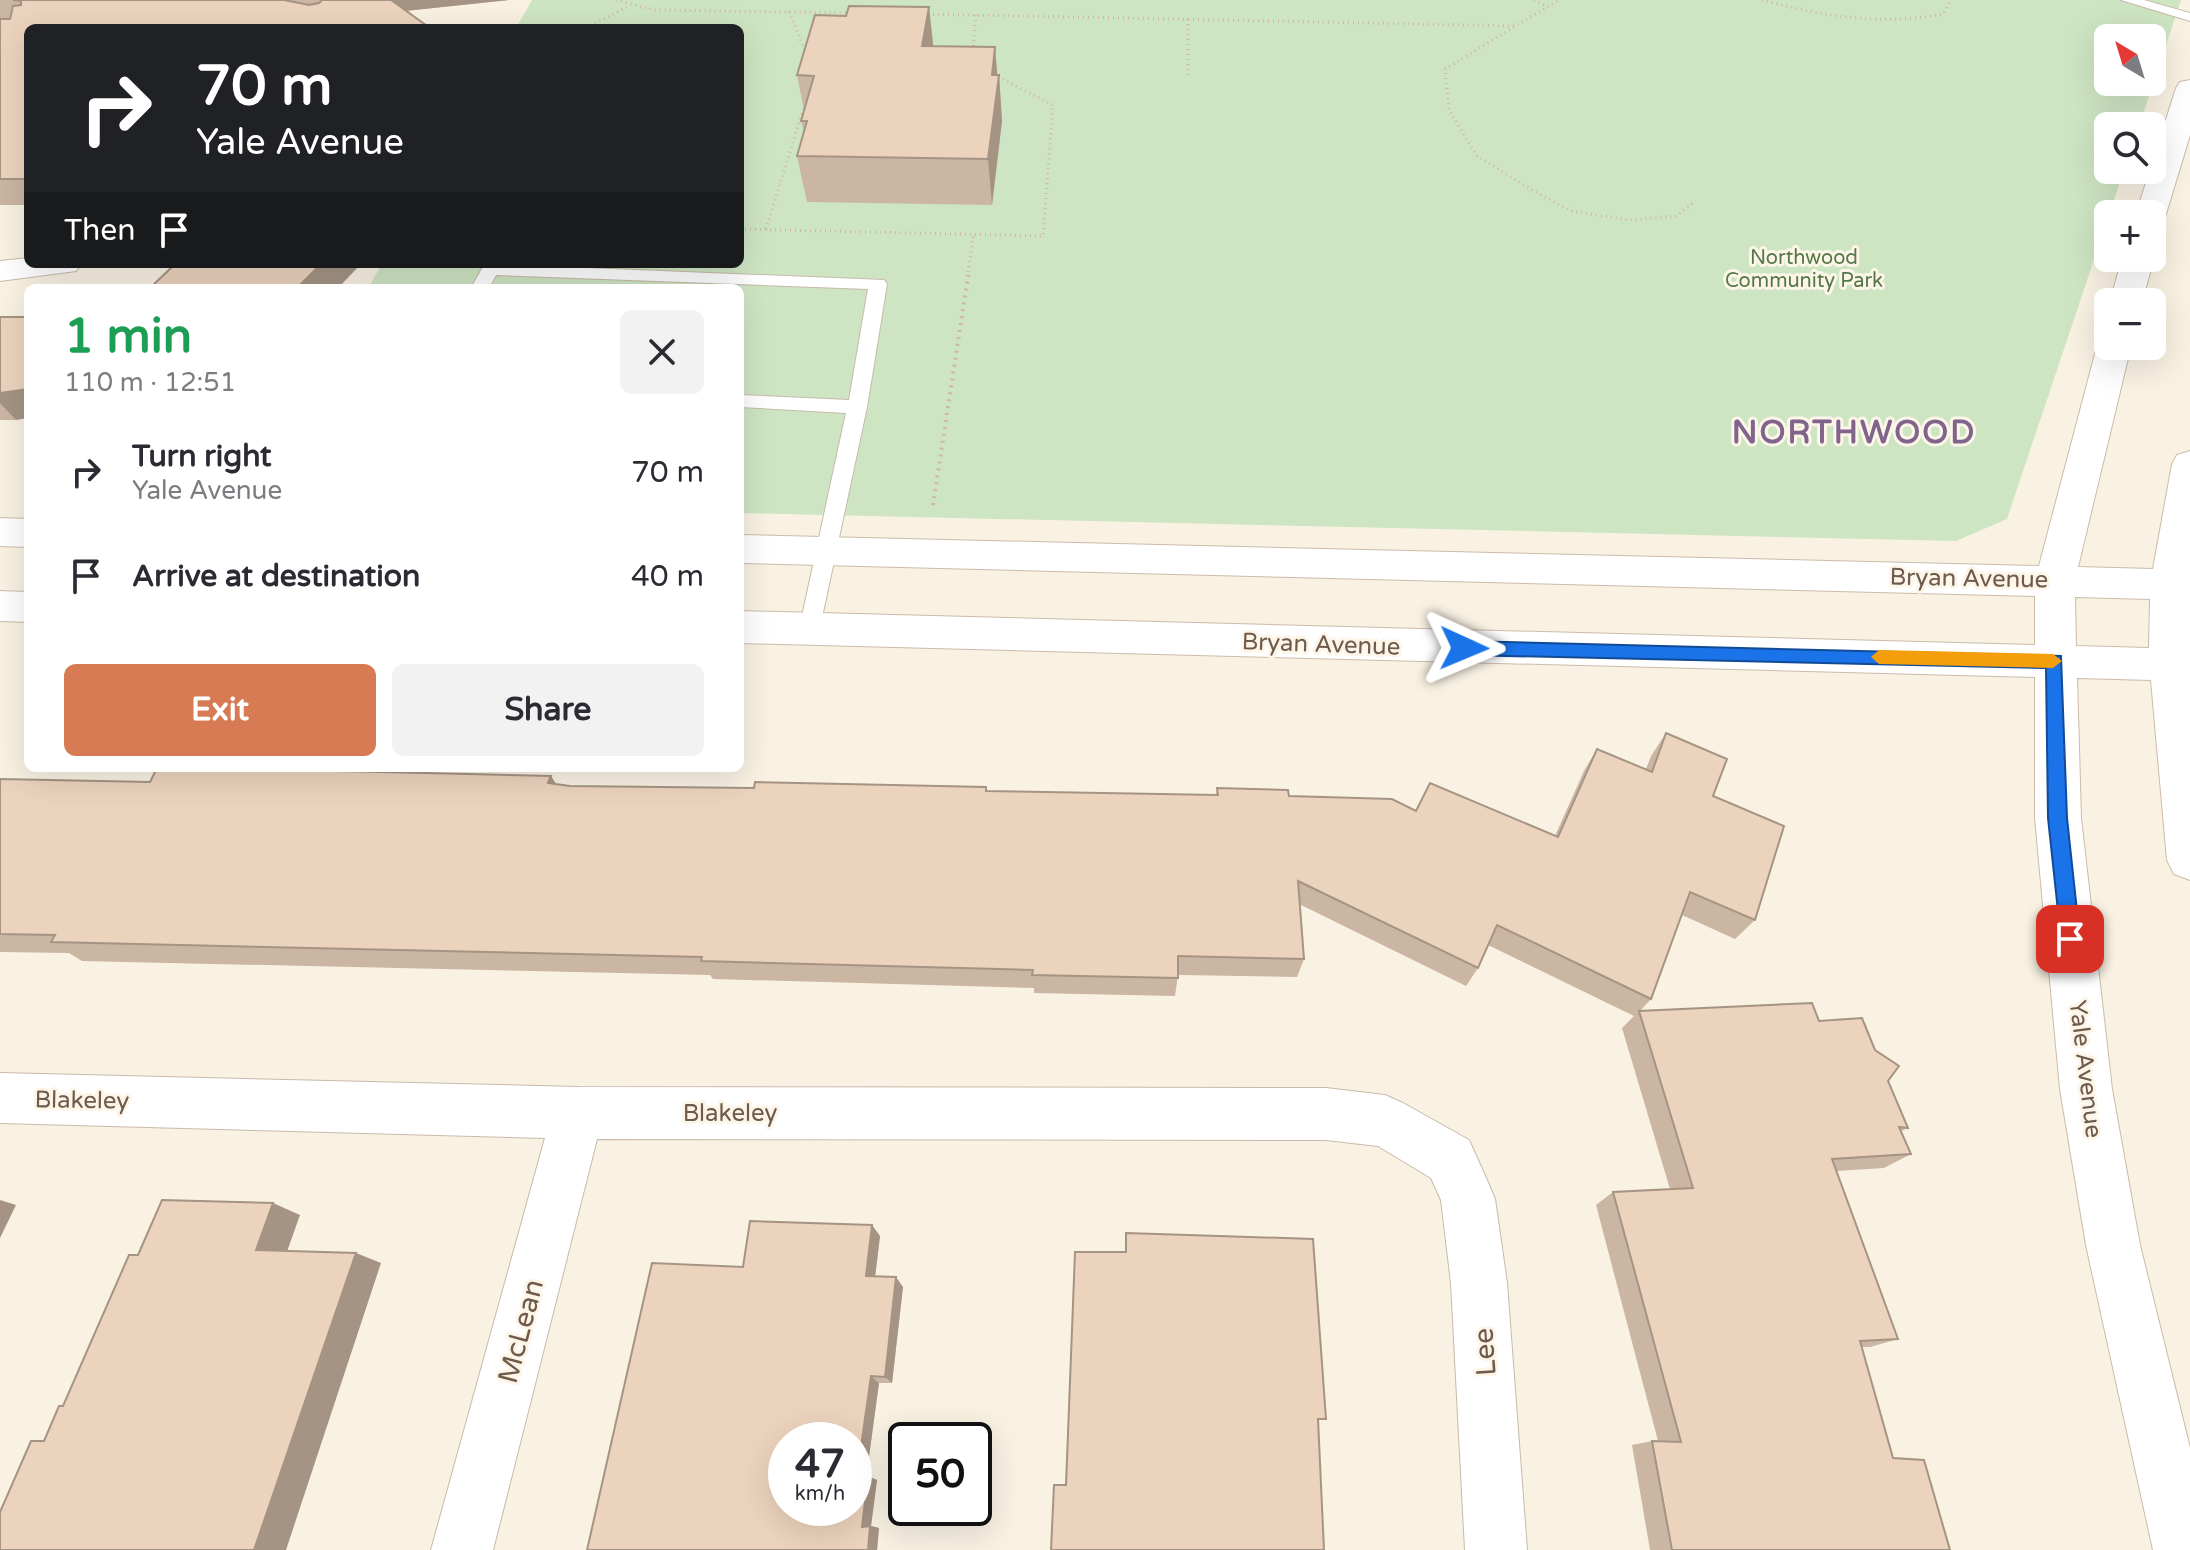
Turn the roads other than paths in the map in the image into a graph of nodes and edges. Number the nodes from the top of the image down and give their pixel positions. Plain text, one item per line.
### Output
1 (2128, 0) edge
2 (2190, 17) edge
3 (2190, 88) edge
4 (2155, 200) edge
5 (28, 268) edge
6 (0, 271) edge
7 (482, 284) edge
8 (2110, 360) edge
9 (744, 401) edge
10 (857, 407) junction
11 (2190, 464) edge
12 (0, 532) edge
13 (24, 533) edge
14 (744, 549) edge
15 (826, 551) junction
16 (2055, 580) junction
17 (2180, 585) edge
18 (0, 606) edge
19 (24, 607) edge
20 (744, 627) edge
21 (810, 630) junction
22 (2055, 661) junction
23 (2180, 665) edge
24 (2190, 860) edge
25 (0, 1098) edge
26 (578, 1113) junction
27 (1450, 1159) joint
28 (462, 1550) edge
29 (1496, 1550) edge
30 (2184, 1550) edge

1 - 2 lane
3 - 4 main road
5 - 6 main road
7 - 10 lane
8 - 16 main road, Yale Avenue
9 - 10 lane
10 - 15 lane
11 - 17 main road
12 - 13 main road
14 - 15 main road, Bryan Avenue
15 - 16 main road, Bryan Avenue
15 - 21 lane
16 - 17 main road, Bryan Avenue
16 - 22 main road, Yale Avenue
17 - 23 main road
18 - 19 main road
20 - 21 main road, Bryan Avenue
21 - 22 main road, Bryan Avenue
22 - 23 main road, Bryan Avenue
22 - 30 main road, Yale Avenue
23 - 24 main road
25 - 26 main road, Blakeley
26 - 27 main road, Blakeley
26 - 28 main road, McLean
27 - 29 main road, Lee

